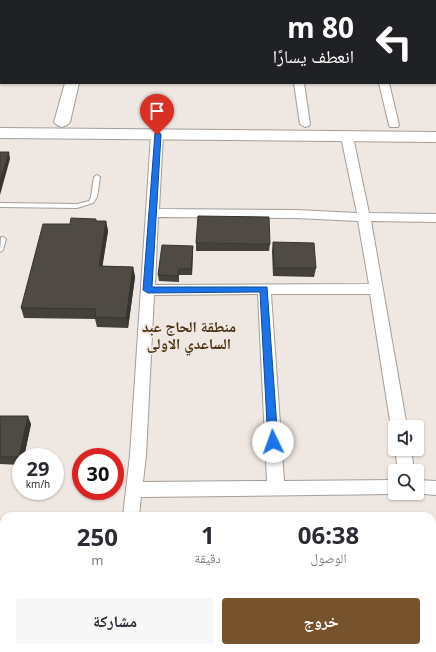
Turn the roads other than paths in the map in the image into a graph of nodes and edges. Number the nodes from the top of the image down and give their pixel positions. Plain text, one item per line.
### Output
1 (72, 84) edge
2 (299, 84) edge
3 (384, 84) edge
4 (0, 121) edge
5 (62, 122) junction
6 (305, 124) junction
7 (394, 125) junction
8 (436, 125) edge
9 (0, 133) edge
10 (157, 135) junction
11 (347, 136) junction
12 (436, 137) edge
13 (97, 178) dead end
14 (0, 205) edge
15 (152, 213) junction
16 (364, 217) junction
17 (436, 218) edge
18 (3, 239) dead end
19 (0, 250) edge
20 (376, 288) junction
21 (264, 289) junction
22 (148, 290) junction
23 (398, 420) edge
24 (388, 487) edge
25 (424, 487) edge
26 (276, 488) junction
27 (436, 488) edge
28 (133, 490) junction
29 (131, 512) edge

1 - 5 street
2 - 6 street
3 - 7 street
4 - 5 street
5 - 6 street
6 - 7 street
7 - 8 street
9 - 10 street
10 - 11 street
10 - 15 street
11 - 12 street
11 - 16 street
13 - 14 lane
15 - 16 street
15 - 22 street
16 - 17 street
16 - 20 street
18 - 19 lane
20 - 21 street
20 - 23 street
21 - 22 street
21 - 26 street
22 - 28 street
24 - 26 street
25 - 27 street
26 - 28 street
28 - 29 street

